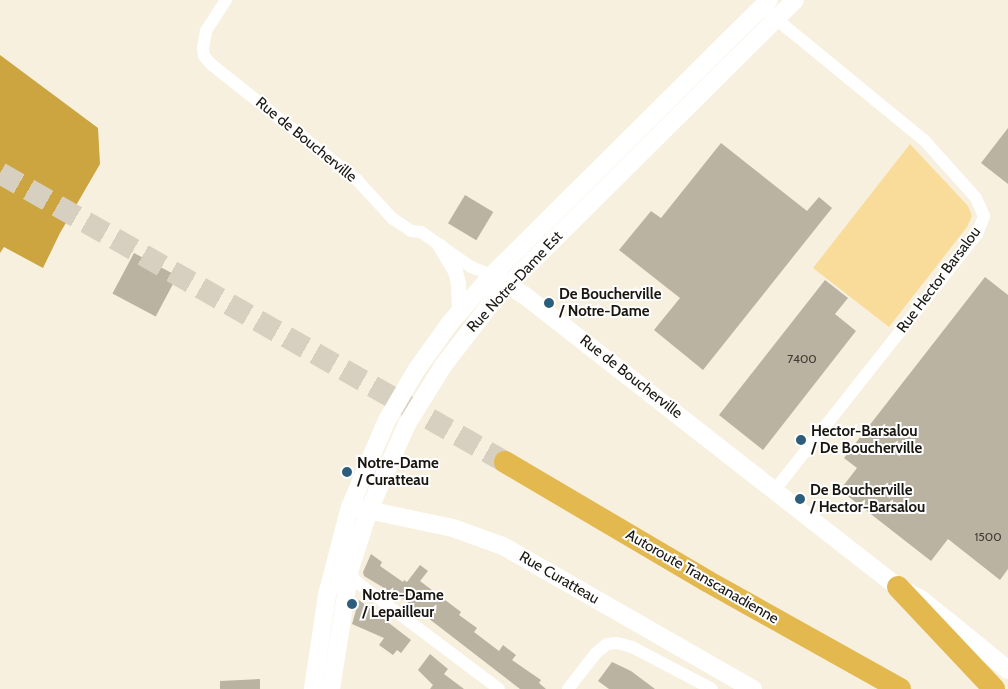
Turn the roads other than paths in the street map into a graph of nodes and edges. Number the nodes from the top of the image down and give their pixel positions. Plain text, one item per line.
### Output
1 (226, 0) edge
2 (795, 0) edge
3 (766, 3) edge
4 (776, 19) junction
5 (440, 246) junction
6 (492, 275) junction
7 (509, 285) junction
8 (459, 312) junction
9 (775, 490) junction
10 (350, 507) junction
11 (369, 510) junction
12 (350, 570) junction
13 (898, 587) junction
14 (1008, 670) edge
15 (313, 689) edge
16 (331, 689) edge
17 (499, 689) edge
18 (568, 689) edge
19 (712, 689) edge
20 (753, 689) edge
21 (876, 689) edge
22 (900, 689) edge
23 (994, 689) edge

1 - 5 street, Rue de Boucherville
2 - 4 main road, Rue Notre-Dame Est
3 - 4 street, Rue Hector Barsalou
3 - 6 main road, Rue Notre-Dame Est
4 - 7 main road, Rue Notre-Dame Est
4 - 9 street, Rue Hector Barsalou
5 - 6 street, Rue de Boucherville
5 - 8 street
6 - 7 main road, Rue de Boucherville
6 - 8 main road, Rue Notre-Dame Est
7 - 9 main road, Rue de Boucherville
7 - 11 main road, Rue Notre-Dame Est
8 - 10 main road, Rue Notre-Dame Est
9 - 13 main road, Rue de Boucherville
10 - 11 main road, Rue Curatteau
10 - 15 main road, Rue Notre-Dame Est
11 - 12 main road, Rue Notre-Dame Est
11 - 20 main road, Rue Curatteau
12 - 16 main road, Rue Notre-Dame Est
12 - 17 street
13 - 14 main road, Rue de Boucherville
13 - 23 highway
18 - 19 street
21 - 22 highway, Autoroute Transcanadienne

